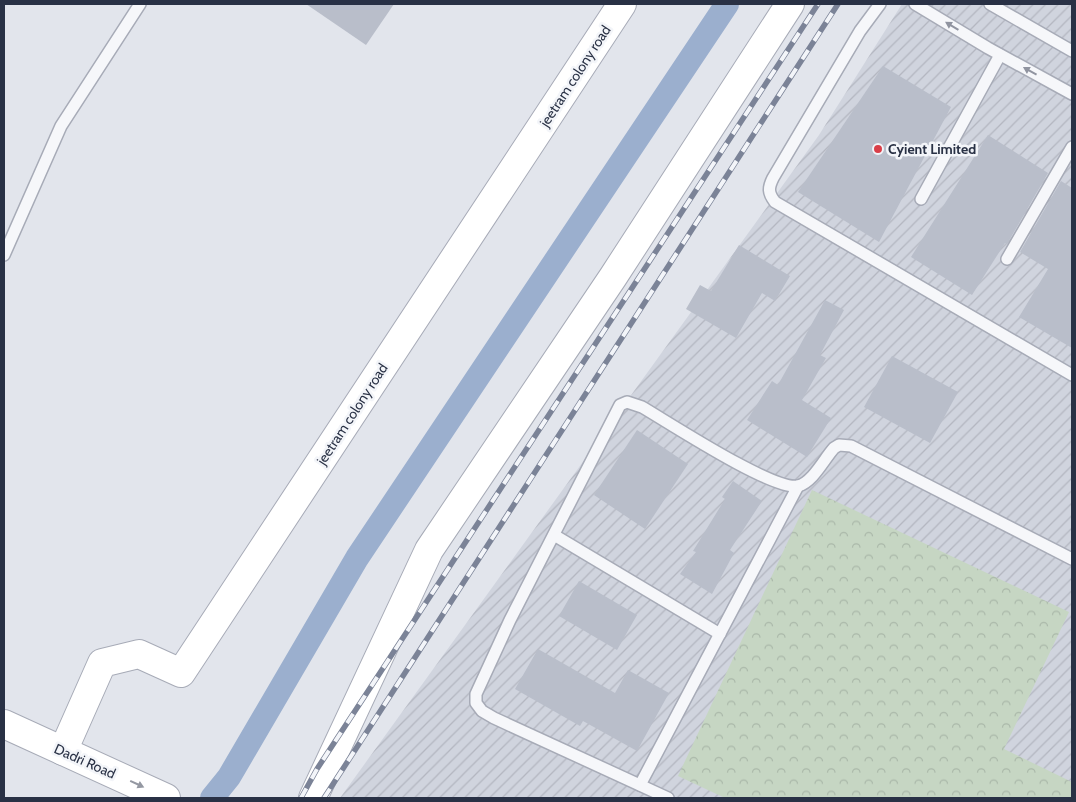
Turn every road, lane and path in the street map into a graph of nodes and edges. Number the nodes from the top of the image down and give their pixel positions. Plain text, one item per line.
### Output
1 (140, 4) edge
2 (622, 4) edge
3 (790, 4) edge
4 (880, 4) edge
5 (915, 4) edge
6 (990, 4) edge
7 (1072, 51) edge
8 (1000, 55) junction
9 (1072, 94) edge
10 (1072, 147) edge
11 (921, 199) dead end
12 (4, 255) edge
13 (1007, 259) dead end
14 (1072, 375) edge
15 (798, 486) junction
16 (554, 535) junction
17 (1072, 559) edge
18 (720, 634) junction
19 (4, 724) edge
20 (63, 751) junction
21 (640, 785) junction
22 (166, 798) edge
23 (313, 798) edge
24 (668, 798) edge

1 - 12 lane
2 - 20 street, jeetram colony road
3 - 23 street
4 - 14 lane
8 -> 5 lane
6 - 7 lane
9 -> 8 lane
8 - 11 lane
10 - 13 lane
15 - 16 lane
15 - 17 lane
15 - 18 lane
16 - 18 lane
16 - 21 lane
18 - 21 lane
19 - 20 street, Dadri Road
20 -> 22 street, Dadri Road
21 - 24 lane

